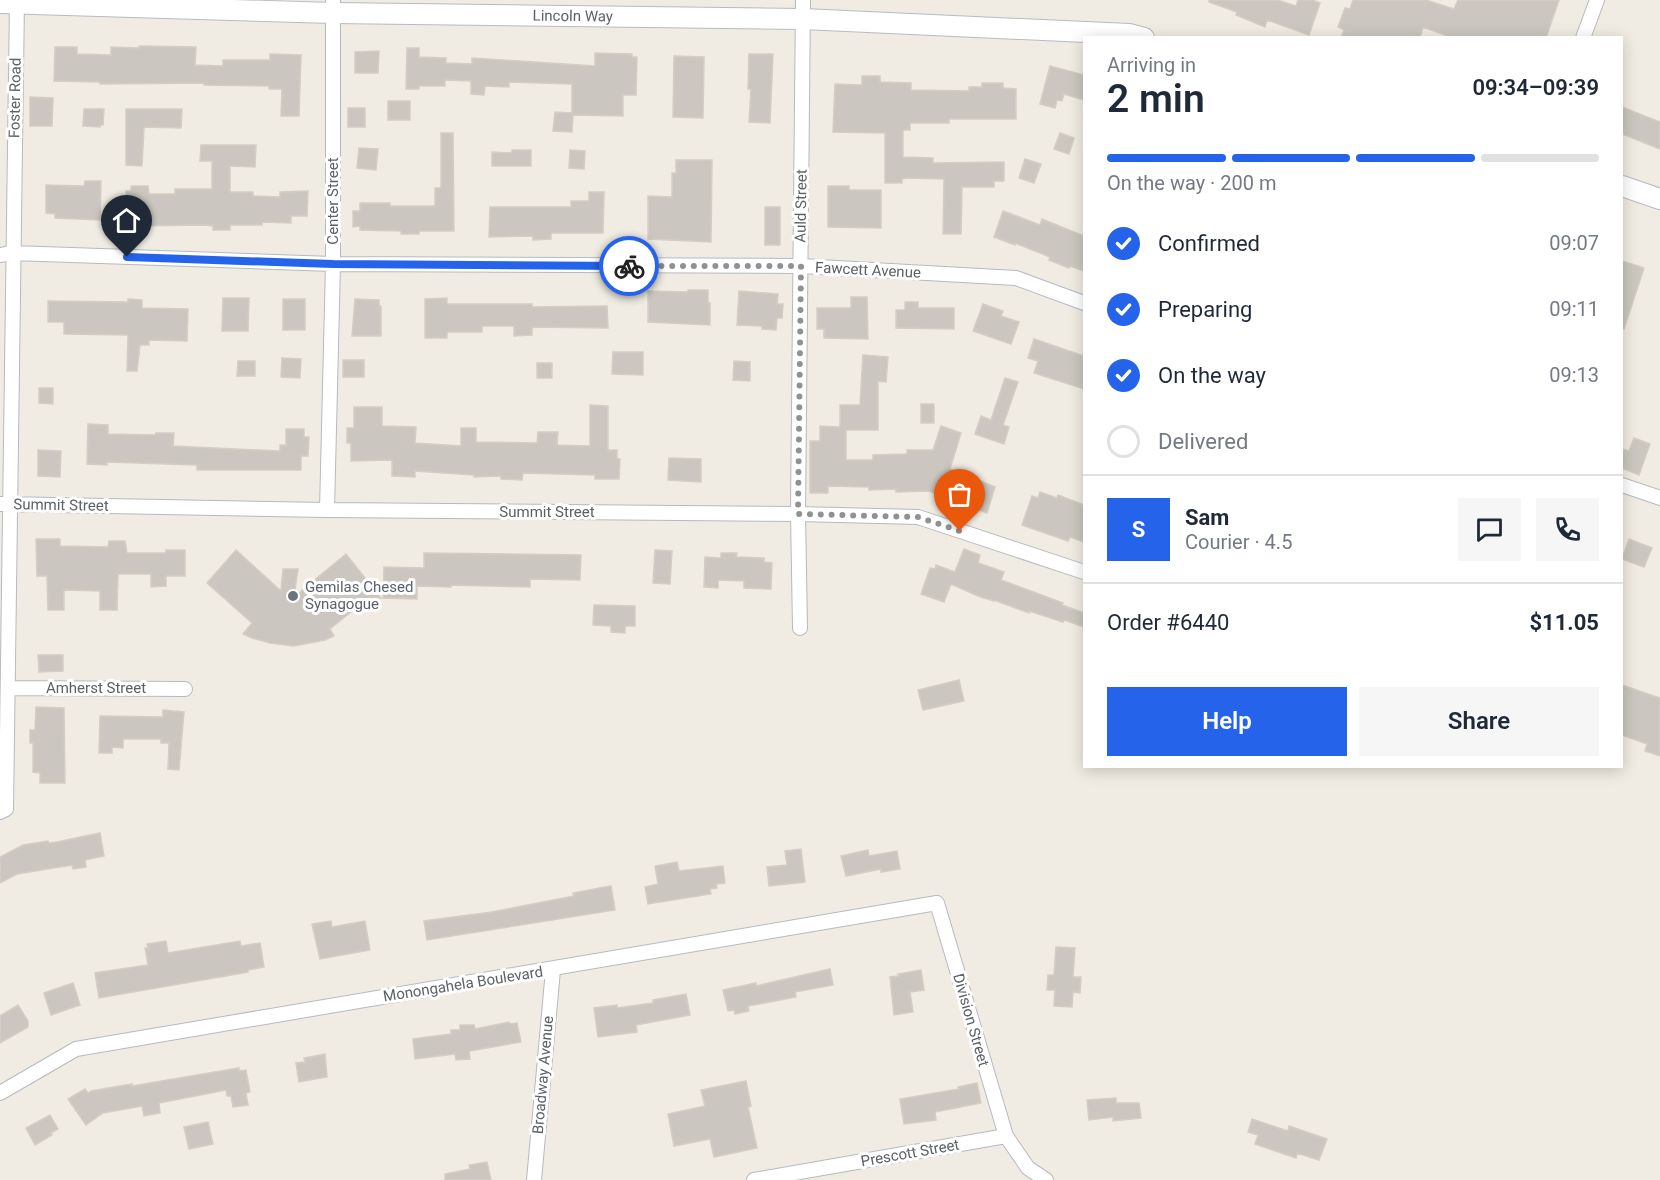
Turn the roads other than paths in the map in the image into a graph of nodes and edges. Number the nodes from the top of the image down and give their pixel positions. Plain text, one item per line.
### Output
1 (1597, 0) edge
2 (11, 2) edge
3 (333, 6) edge
4 (803, 10) edge
5 (1136, 36) edge
6 (1584, 36) edge
7 (1623, 186) edge
8 (1660, 199) edge
9 (6, 254) edge
10 (333, 264) junction
11 (801, 266) junction
12 (1083, 303) edge
13 (1623, 485) edge
14 (1660, 498) edge
15 (4, 503) edge
16 (327, 510) junction
17 (798, 514) junction
18 (1083, 572) edge
19 (800, 628) dead end
20 (8, 687) junction
21 (185, 689) dead end
22 (3, 810) edge
23 (937, 903) joint
24 (553, 970) junction
25 (0, 1093) edge
26 (1006, 1136) junction
27 (534, 1180) edge
28 (754, 1180) edge
29 (1046, 1180) edge

1 - 6 street
2 - 3 main road, Lincoln Way
2 - 9 street, Foster Road
3 - 4 main road, Lincoln Way
3 - 10 street, Center Street
4 - 5 main road, Lincoln Way
4 - 11 street, Auld Street
7 - 8 main road
9 - 10 street, Fawcett Avenue
9 - 15 street, Foster Road
10 - 11 street, Fawcett Avenue
10 - 16 street, Center Street
11 - 12 street, Fawcett Avenue
11 - 17 street, Auld Street
13 - 14 street
15 - 16 street, Summit Street
15 - 20 street, Foster Road
16 - 17 street, Summit Street
17 - 18 street, Summit Street
17 - 19 street, Auld Street
20 - 21 street, Amherst Street
20 - 22 street, Foster Road
23 - 24 street, Monongahela Boulevard
23 - 26 street, Division Street
24 - 25 street, Monongahela Boulevard
24 - 27 street, Broadway Avenue
26 - 28 street, Prescott Street
26 - 29 street

